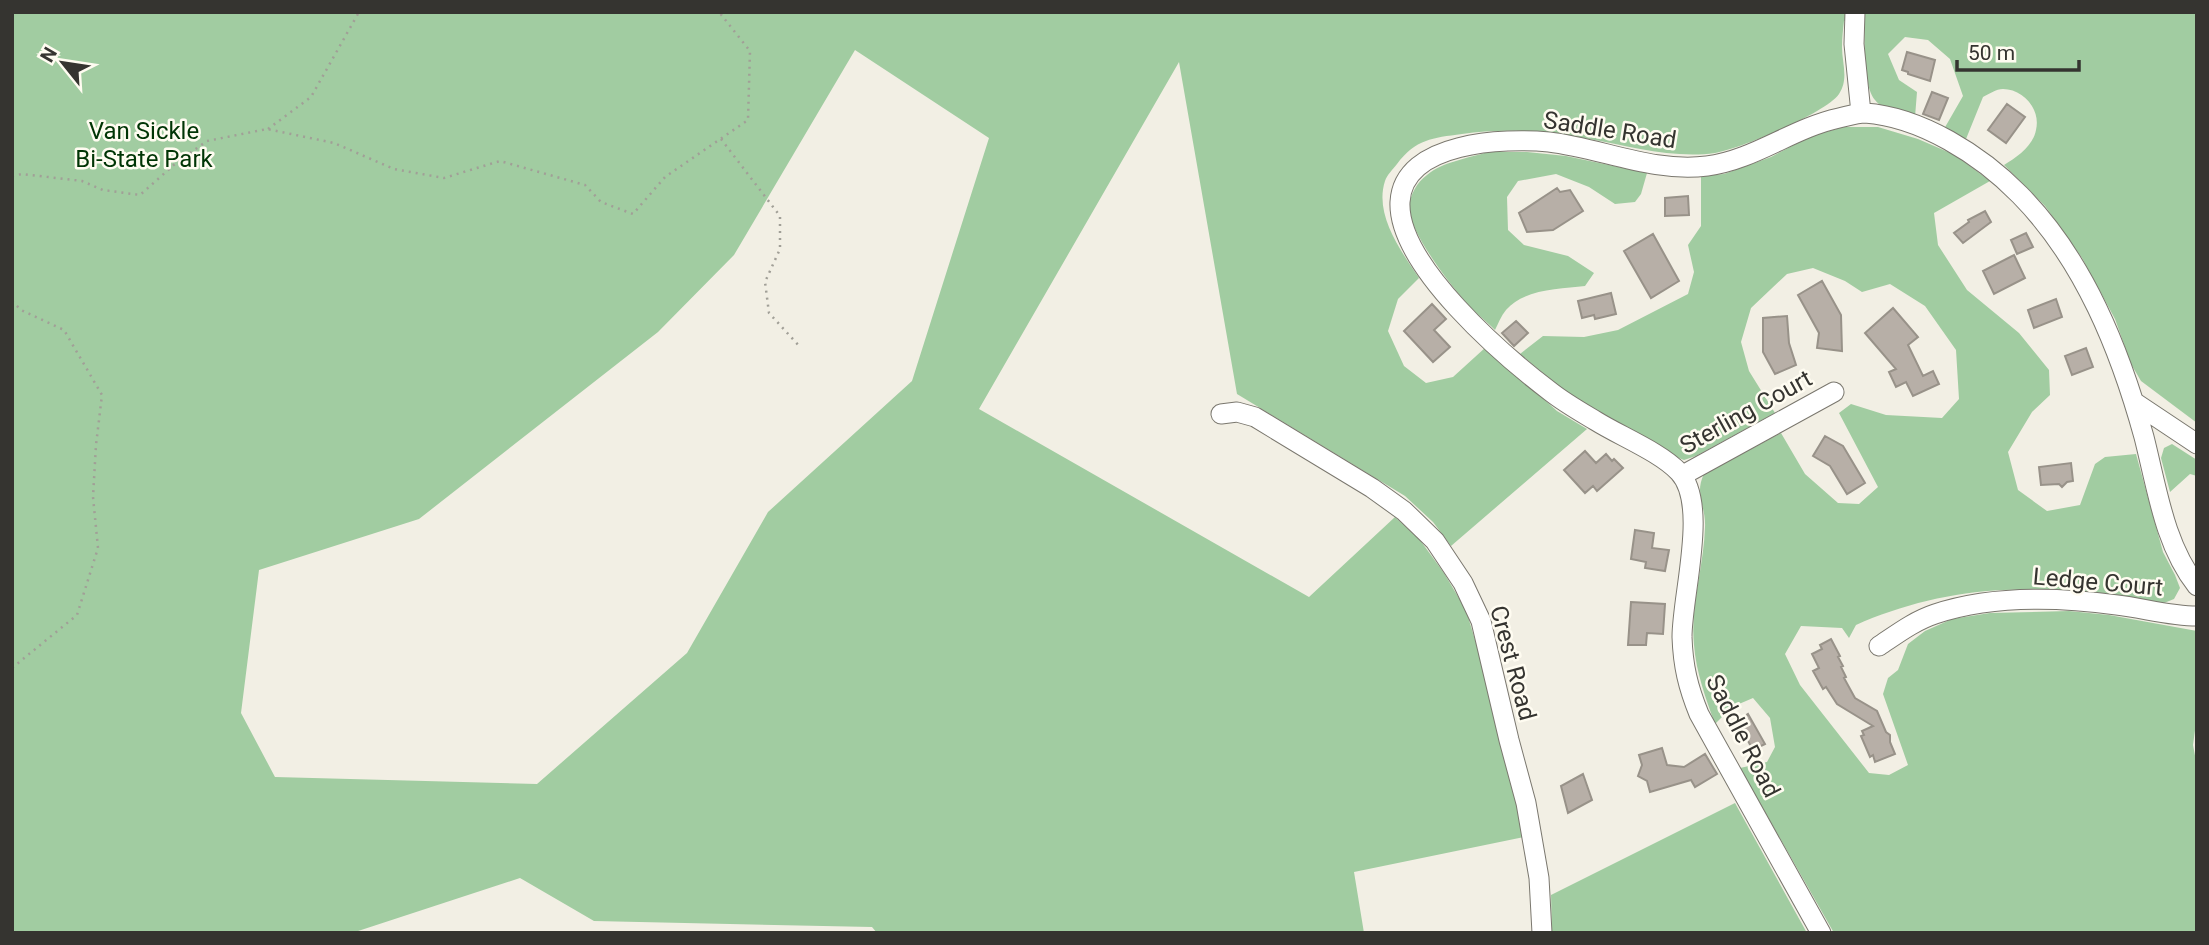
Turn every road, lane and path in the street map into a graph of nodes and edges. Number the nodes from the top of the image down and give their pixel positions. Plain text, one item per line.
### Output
1 (359, 12) edge
2 (719, 12) edge
3 (1854, 12) edge
4 (1861, 113) junction
5 (268, 129) junction
6 (721, 139) junction
7 (12, 176) edge
8 (12, 301) edge
9 (801, 348) dead end
10 (1833, 391) dead end
11 (2134, 402) junction
12 (1220, 414) dead end
13 (2197, 444) edge
14 (1683, 475) junction
15 (2197, 586) edge
16 (2197, 616) edge
17 (1879, 646) dead end
18 (12, 668) edge
19 (1542, 933) edge
20 (1821, 933) edge

1 - 5 path
2 - 6 path
3 - 4 street
4 - 11 street, Saddle Road
4 - 14 street, Saddle Road
5 - 6 path
5 - 7 path
6 - 9 path
8 - 18 path
10 - 14 street, Sterling Court
11 - 13 street
11 - 15 street, Saddle Road
12 - 19 street, Crest Road
14 - 20 street, Saddle Road
16 - 17 street, Ledge Court

